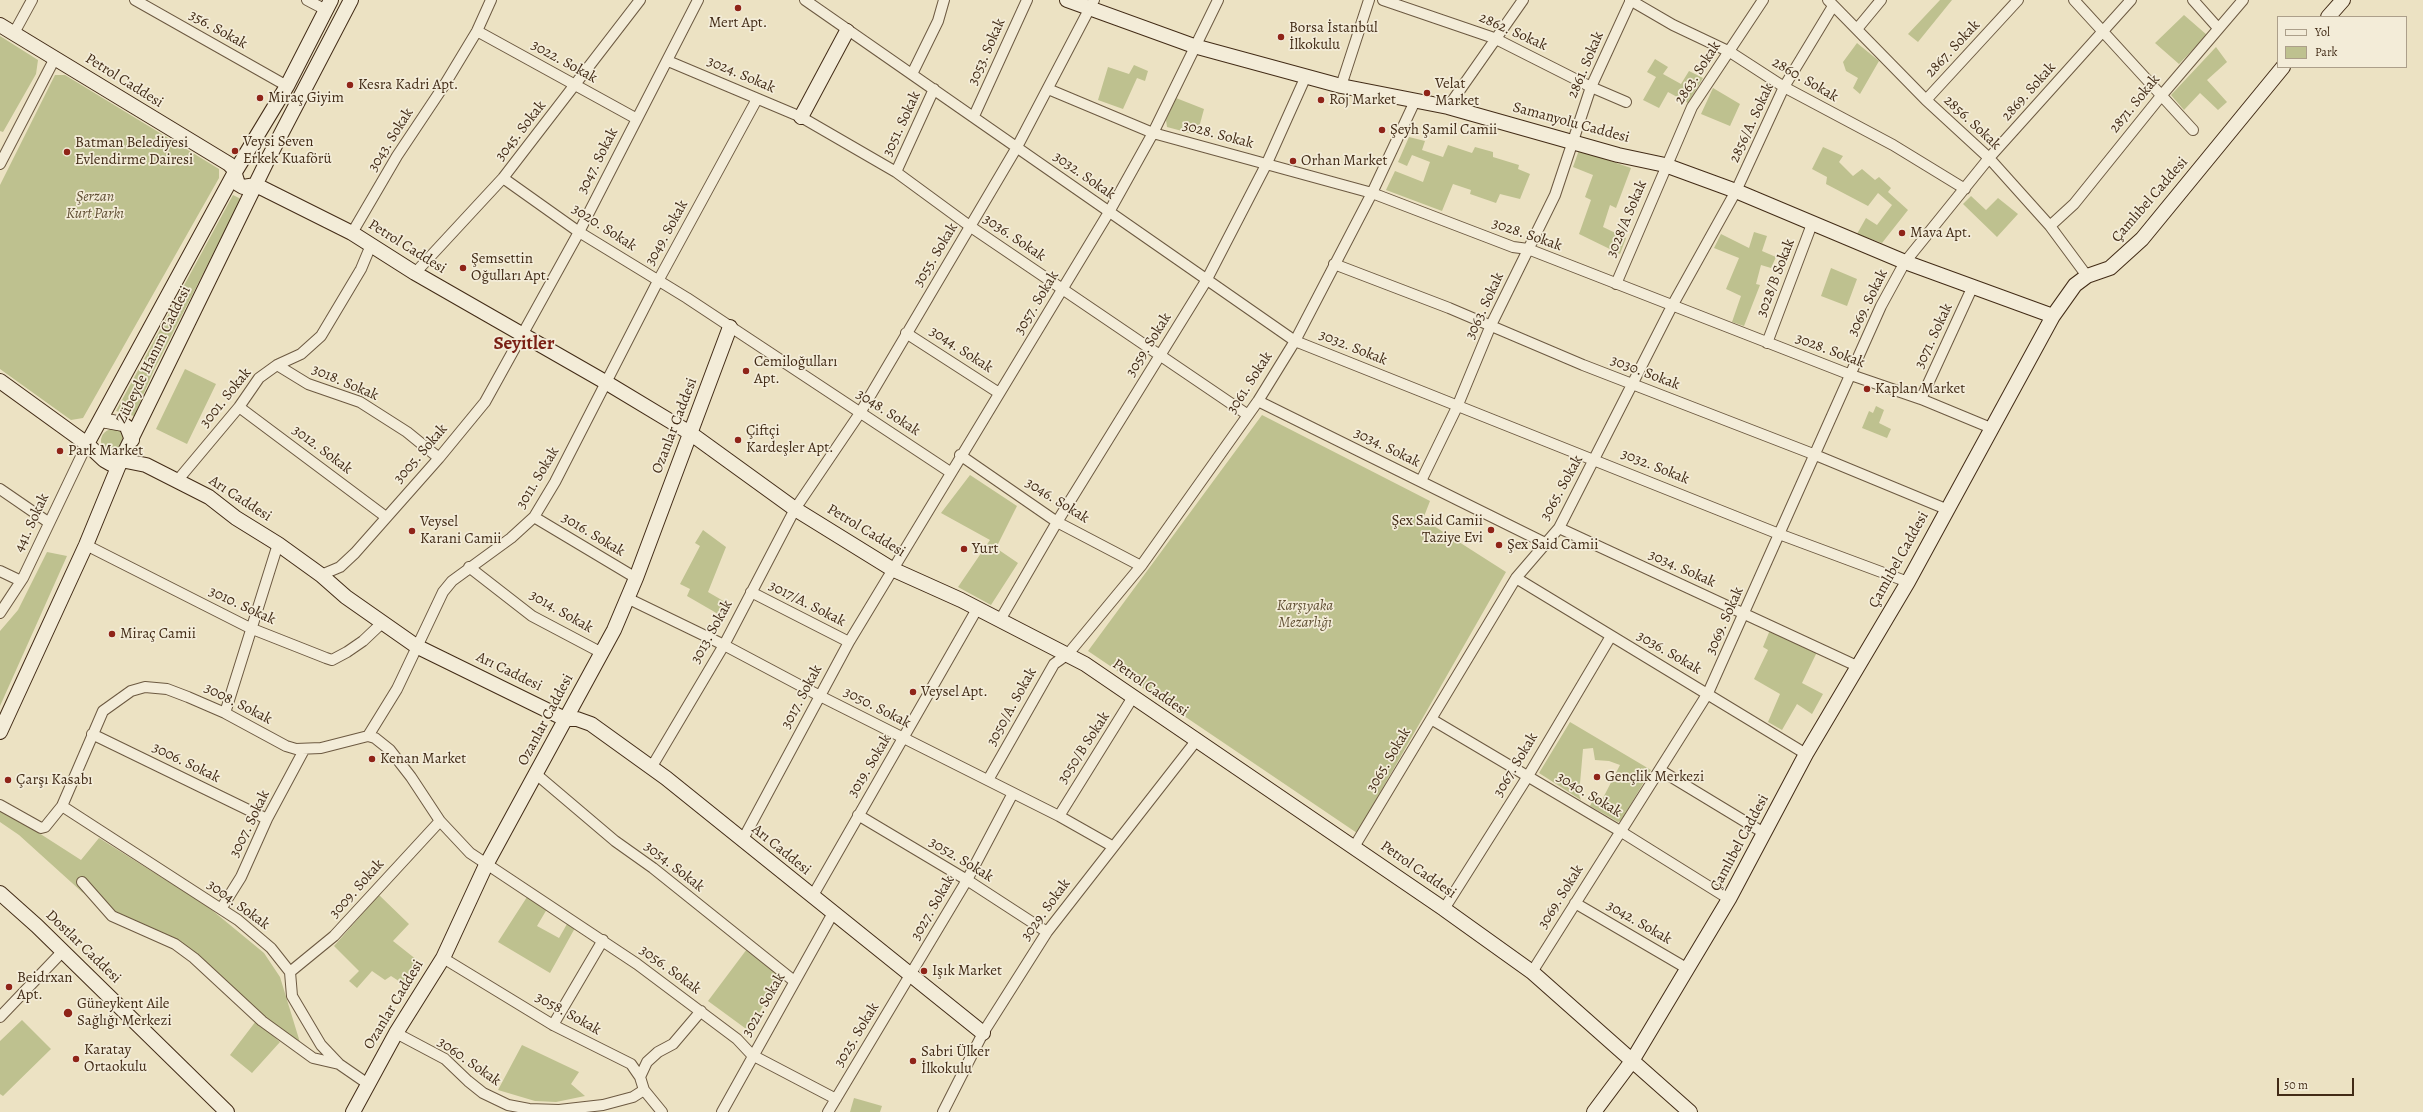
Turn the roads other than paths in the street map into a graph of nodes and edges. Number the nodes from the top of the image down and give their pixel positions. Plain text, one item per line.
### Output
1 (32, 0) edge
2 (135, 0) edge
3 (307, 0) edge
4 (351, 0) edge
5 (491, 0) edge
6 (640, 0) edge
7 (698, 0) edge
8 (805, 0) edge
9 (944, 0) edge
10 (1027, 0) edge
11 (1068, 0) edge
12 (1218, 0) edge
13 (1369, 0) edge
14 (1383, 0) edge
15 (1523, 0) edge
16 (1631, 0) edge
17 (1763, 0) edge
18 (1881, 0) edge
19 (2018, 0) edge
20 (2074, 0) edge
21 (2131, 0) edge
22 (2193, 0) edge
23 (2243, 0) edge
24 (2343, 0) edge
25 (1830, 3) edge
26 (1091, 4) edge
27 (329, 5) edge
28 (2329, 16) edge
29 (0, 25) edge
30 (2218, 28) junction
31 (1857, 29) junction
32 (847, 31) junction
33 (477, 32) junction
34 (14, 33) junction
35 (2103, 33) junction
36 (1494, 38) junction
37 (1194, 46) junction
38 (1730, 52) junction
39 (55, 58) junction
40 (668, 61) junction
41 (2282, 68) edge
42 (912, 74) junction
43 (1306, 76) junction
44 (287, 86) junction
45 (575, 86) junction
46 (1341, 86) junction
47 (1591, 87) junction
48 (1784, 87) junction
49 (934, 89) junction
50 (1048, 89) junction
51 (2161, 96) junction
52 (757, 99) junction
53 (1926, 100) junction
54 (1415, 102) junction
55 (1626, 102) dead end
56 (1448, 107) junction
57 (974, 116) junction
58 (801, 117) junction
59 (637, 118) junction
60 (2193, 130) dead end
61 (1153, 133) junction
62 (1573, 142) junction
63 (1017, 147) junction
64 (1989, 158) junction
65 (220, 159) junction
66 (243, 160) junction
67 (1267, 163) junction
68 (0, 164) edge
69 (1665, 165) junction
70 (235, 172) junction
71 (896, 172) junction
72 (503, 178) junction
73 (259, 180) junction
74 (1965, 189) junction
75 (1736, 191) junction
76 (1372, 193) junction
77 (1109, 212) junction
78 (1812, 224) junction
79 (2050, 226) junction
80 (971, 227) junction
81 (579, 232) junction
82 (352, 233) junction
83 (371, 245) junction
84 (1528, 249) junction
85 (1905, 262) junction
86 (1334, 264) junction
87 (415, 273) junction
88 (2087, 276) junction
89 (658, 281) junction
90 (1206, 281) junction
91 (1616, 284) junction
92 (1973, 286) junction
93 (1063, 289) junction
94 (1672, 306) junction
95 (2053, 316) junction
96 (1491, 325) junction
97 (730, 327) junction
98 (522, 333) junction
99 (906, 333) junction
100 (1295, 341) junction
101 (1767, 343) junction
102 (1160, 355) junction
103 (277, 365) junction
104 (1851, 375) junction
105 (0, 381) edge
106 (607, 383) junction
107 (1632, 384) junction
108 (999, 393) junction
109 (1921, 399) junction
110 (1258, 401) junction
111 (239, 407) junction
112 (1457, 407) junction
113 (860, 413) junction
114 (1248, 415) junction
115 (101, 420) junction
116 (1991, 428) junction
117 (690, 433) junction
118 (132, 440) junction
119 (87, 444) junction
120 (1813, 454) junction
121 (960, 455) junction
122 (439, 458) junction
123 (1595, 459) junction
124 (121, 460) junction
125 (950, 472) junction
126 (177, 481) junction
127 (1421, 481) junction
128 (0, 489) edge
129 (795, 509) junction
130 (1946, 509) junction
131 (386, 517) junction
132 (534, 517) junction
133 (48, 522) junction
134 (1057, 522) junction
135 (1559, 528) junction
136 (1779, 534) junction
137 (1545, 542) junction
138 (278, 544) junction
139 (86, 546) junction
140 (1141, 566) junction
141 (469, 567) junction
142 (892, 569) junction
143 (0, 570) edge
144 (321, 575) junction
145 (636, 578) junction
146 (1516, 578) junction
147 (21, 581) junction
148 (1908, 582) junction
149 (751, 592) junction
150 (627, 598) junction
151 (977, 609) junction
152 (0, 613) edge
153 (1746, 614) junction
154 (1000, 620) junction
155 (382, 623) junction
156 (250, 628) junction
157 (1611, 636) junction
158 (849, 642) junction
159 (724, 645) junction
160 (416, 646) junction
161 (602, 653) junction
162 (1068, 654) junction
163 (1859, 666) junction
164 (1708, 693) junction
165 (820, 696) junction
166 (1133, 697) junction
167 (225, 713) junction
168 (565, 719) junction
169 (1431, 719) junction
170 (0, 732) edge
171 (92, 734) junction
172 (368, 736) junction
173 (904, 738) junction
174 (1196, 741) junction
175 (304, 750) junction
176 (1806, 754) junction
177 (651, 768) junction
178 (1660, 770) junction
179 (536, 774) junction
180 (1528, 776) junction
181 (988, 780) junction
182 (1013, 793) junction
183 (0, 805) edge
184 (62, 806) junction
185 (858, 815) junction
186 (1059, 816) junction
187 (267, 819) junction
188 (440, 821) junction
189 (1620, 831) junction
190 (1764, 833) junction
191 (742, 841) junction
192 (1112, 846) junction
193 (1354, 847) junction
194 (486, 865) junction
195 (967, 880) junction
196 (82, 882) dead end
197 (0, 893) edge
198 (812, 897) junction
199 (1729, 899) junction
200 (1575, 903) junction
201 (220, 909) junction
202 (1444, 909) junction
203 (833, 913) junction
204 (1047, 932) junction
205 (603, 940) junction
206 (63, 951) junction
207 (443, 958) junction
208 (1688, 969) junction
209 (290, 972) junction
210 (1532, 972) junction
211 (912, 974) junction
212 (794, 981) junction
213 (0, 1002) edge
214 (10, 1007) junction
215 (701, 1011) junction
216 (0, 1017) edge
217 (553, 1025) junction
218 (396, 1033) junction
219 (983, 1033) junction
220 (752, 1055) junction
221 (1632, 1061) junction
222 (338, 1064) junction
223 (640, 1078) junction
224 (368, 1084) junction
225 (644, 1090) junction
226 (836, 1098) junction
227 (227, 1112) edge
228 (353, 1112) edge
229 (662, 1112) edge
230 (722, 1112) edge
231 (828, 1112) edge
232 (943, 1112) edge
233 (1594, 1112) edge
234 (1690, 1112) edge

1 - 34 street
2 - 44 street, 356. Sokak
3 - 27 street
4 - 73 street, Zübeyde Hanım Caddesi
5 - 33 street, 3043. Sokak
6 - 45 street, 3045. Sokak
7 - 40 street, 3047. Sokak
8 - 32 street, 3032. Sokak
9 - 42 street
10 - 57 street, 3053. Sokak
11 - 26 street, Samanyolu Caddesi
12 - 37 street, 3057. Sokak
13 - 46 street
14 - 36 street, 2862. Sokak
15 - 36 street
16 - 38 street, 2860. Sokak
16 - 47 street, 2861. Sokak
17 - 38 street, 2863. Sokak
18 - 31 street
19 - 53 street, 2867. Sokak
20 - 35 street
21 - 35 street, 2869. Sokak
22 - 30 street
23 - 30 street, 2871. Sokak
24 - 28 street
25 - 31 street, 2856. Sokak
25 - 48 street, 2856/A. Sokak
26 - 37 street, Samanyolu Caddesi
26 - 50 street, 3055. Sokak
27 - 44 street, Zübeyde Hanım Caddesi
29 - 34 street, Petrol Caddesi
30 - 51 street, 2871. Sokak
31 - 53 street, 2856. Sokak
32 - 42 street, 3032. Sokak
32 - 58 street
33 - 45 street, 3022. Sokak
33 - 82 street, 3043. Sokak
34 - 39 street, Petrol Caddesi
35 - 51 street
35 - 64 street, 2869. Sokak
36 - 47 street, 2862. Sokak
36 - 56 street
37 - 43 street, Samanyolu Caddesi
37 - 61 street, 3057. Sokak
38 - 48 street, 2860. Sokak
38 - 69 street, 2863. Sokak
39 - 65 street, Petrol Caddesi
39 - 68 street
40 - 52 street, 3024. Sokak
40 - 59 street, 3047. Sokak
41 - 88 street, Çamlıbel Caddesi
42 - 49 street, 3032. Sokak
43 - 46 street, Samanyolu Caddesi
43 - 67 street, 3059. Sokak
44 - 66 street, Zübeyde Hanım Caddesi
45 - 59 street, 3022. Sokak
45 - 72 street, 3045. Sokak
46 - 54 street, Samanyolu Caddesi
47 - 55 street, 2862. Sokak
47 - 62 street, 2861. Sokak
48 - 74 street, 2860. Sokak
48 - 75 street, 2856/A. Sokak
49 - 57 street, 3032. Sokak
49 - 71 street, 3051. Sokak
50 - 61 street, 3028. Sokak
50 - 63 street, 3055. Sokak
51 - 60 street
51 - 79 street, 2871. Sokak
52 - 58 street, 3024. Sokak
52 - 89 street, 3049. Sokak
53 - 64 street, 2856. Sokak
54 - 56 street, Samanyolu Caddesi
54 - 76 street, 3061. Sokak
56 - 62 street, Samanyolu Caddesi
57 - 63 street, 3032. Sokak
58 - 71 street, 3036. Sokak
59 - 81 street, 3047. Sokak
61 - 67 street, 3028. Sokak
61 - 77 street, 3057. Sokak
62 - 69 street, Samanyolu Caddesi
62 - 84 street, 3063. Sokak
63 - 77 street, 3032. Sokak
63 - 80 street, 3055. Sokak
64 - 74 street, 2869. Sokak
64 - 79 street, 2856. Sokak
65 - 66 street
65 - 70 street, Petrol Caddesi
66 - 70 street, Zübeyde Hanım Caddesi
66 - 73 street
67 - 76 street, 3028. Sokak
67 - 90 street, 3059. Sokak
69 - 75 street, Samanyolu Caddesi
69 - 91 street, 3028/A Sokak
70 - 73 street, Petrol Caddesi
70 - 115 street, Zübeyde Hanım Caddesi
71 - 80 street, 3036. Sokak
72 - 81 street, 3020. Sokak
72 - 87 street, 3045. Sokak
73 - 82 street, Petrol Caddesi
73 - 118 street, Zübeyde Hanım Caddesi
74 - 85 street, 2869. Sokak
75 - 78 street, Samanyolu Caddesi
75 - 94 street, 3065. Sokak
76 - 84 street, 3028. Sokak
76 - 86 street, 3061. Sokak
77 - 90 street, 3032. Sokak
77 - 93 street, 3057. Sokak
78 - 85 street, Samanyolu Caddesi
78 - 101 street, 3028/B Sokak
79 - 88 street, 2856. Sokak
80 - 93 street, 3036. Sokak
80 - 99 street, 3055. Sokak
81 - 89 street, 3020. Sokak
81 - 98 street, 3047. Sokak
82 - 83 street, Petrol Caddesi
83 - 87 street, Petrol Caddesi
83 - 103 street, 3001. Sokak
84 - 91 street, 3028. Sokak
84 - 96 street, 3063. Sokak
85 - 92 street, Samanyolu Caddesi
85 - 104 street, 3069. Sokak
86 - 96 street, 3030. Sokak
86 - 100 street, 3061. Sokak
87 - 98 street, Petrol Caddesi
88 - 95 street, Çamlıbel Caddesi
89 - 97 street, 3020. Sokak
89 - 106 street, 3049. Sokak
90 - 100 street, 3032. Sokak
90 - 102 street, 3059. Sokak
91 - 94 street, 3028. Sokak
92 - 95 street, Samanyolu Caddesi
92 - 109 street, 3071. Sokak
93 - 102 street, 3036. Sokak
93 - 108 street, 3057. Sokak
94 - 101 street, 3028. Sokak
94 - 107 street, 3065. Sokak
95 - 116 street, Çamlıbel Caddesi
96 - 107 street, 3030. Sokak
96 - 112 street, 3063. Sokak
97 - 113 street, 3048. Sokak
97 - 117 street, Ozanlar Caddesi
98 - 106 street, Petrol Caddesi
98 - 122 street, 3005. Sokak
99 - 108 street, 3044. Sokak
99 - 113 street, 3055. Sokak
100 - 110 street, 3061. Sokak
100 - 112 street, 3032. Sokak
101 - 104 street, 3028. Sokak
102 - 114 street, 3036. Sokak
102 - 134 street, 3059. Sokak
103 - 111 street, 3001. Sokak
103 - 122 street, 3018. Sokak
104 - 109 street, 3028. Sokak
104 - 120 street, 3069. Sokak
105 - 119 street, Arı Caddesi
106 - 117 street, Petrol Caddesi
106 - 132 street, 3011. Sokak
107 - 120 street, 3030. Sokak
107 - 123 street, 3065. Sokak
108 - 121 street, 3057. Sokak
109 - 116 street, 3028. Sokak
110 - 114 street, 3061. Sokak
110 - 127 street, 3034. Sokak
111 - 126 street, 3001. Sokak
111 - 131 street, 3012. Sokak
112 - 123 street, 3032. Sokak
112 - 127 street, 3063. Sokak
113 - 125 street, 3048. Sokak
113 - 129 street, 3055. Sokak
114 - 140 street, 3061. Sokak
115 - 118 street
115 - 119 street, Zübeyde Hanım Caddesi
116 - 130 street, Çamlıbel Caddesi
117 - 129 street, Petrol Caddesi
117 - 145 street, Ozanlar Caddesi
118 - 124 street, Zübeyde Hanım Caddesi
119 - 124 street, Arı Caddesi
119 - 133 street, 441. Sokak
120 - 130 street, 3030. Sokak
120 - 136 street, 3069. Sokak
121 - 125 street, 3057. Sokak
121 - 134 street, 3046. Sokak
122 - 131 street, 3005. Sokak
123 - 135 street, 3065. Sokak
123 - 136 street, 3032. Sokak
124 - 126 street, Arı Caddesi
124 - 139 street, Zübeyde Hanım Caddesi
125 - 142 street, 3057. Sokak
126 - 138 street, Arı Caddesi
127 - 137 street, 3034. Sokak
128 - 133 street
129 - 142 street, Petrol Caddesi
129 - 149 street, 3013. Sokak
130 - 148 street, Çamlıbel Caddesi
131 - 144 street, 3005. Sokak
132 - 141 street, 3011. Sokak
132 - 145 street, 3016. Sokak
133 - 147 street, 441. Sokak
134 - 140 street, 3046. Sokak
134 - 154 street, 3059. Sokak
135 - 137 street, 3065. Sokak
135 - 153 street, 3034. Sokak
136 - 148 street, 3032. Sokak
136 - 153 street, 3069. Sokak
137 - 146 street, 3065. Sokak
138 - 144 street, Arı Caddesi
138 - 156 street
139 - 156 street, 3010. Sokak
139 - 170 street, Zübeyde Hanım Caddesi
140 - 162 street, 3061. Sokak
141 - 160 street, 3011. Sokak
141 - 161 street, 3014. Sokak
142 - 151 street, Petrol Caddesi
142 - 158 street, 3017. Sokak
143 - 147 street
144 - 155 street, Arı Caddesi
145 - 150 street, Ozanlar Caddesi
146 - 157 street, 3036. Sokak
146 - 169 street, 3065. Sokak
147 - 152 street, 441. Sokak
148 - 163 street, Çamlıbel Caddesi
149 - 158 street, 3017/A. Sokak
149 - 159 street, 3013. Sokak
150 - 159 street, 3050. Sokak
150 - 161 street, Ozanlar Caddesi
151 - 154 street, Petrol Caddesi
151 - 173 street, 3019. Sokak
153 - 163 street, 3034. Sokak
153 - 164 street, 3069. Sokak
154 - 162 street, Petrol Caddesi
155 - 156 street, 3010. Sokak
155 - 160 street, Arı Caddesi
156 - 167 street
157 - 164 street, 3036. Sokak
157 - 180 street, 3067. Sokak
158 - 165 street, 3017. Sokak
159 - 165 street, 3050. Sokak
159 - 177 street, 3013. Sokak
160 - 168 street, Arı Caddesi
160 - 172 street, 3011. Sokak
161 - 168 street, Ozanlar Caddesi
162 - 166 street, Petrol Caddesi
162 - 181 street, 3050/A. Sokak
163 - 176 street, Çamlıbel Caddesi
164 - 176 street, 3036. Sokak
164 - 178 street, 3069. Sokak
165 - 173 street, 3050. Sokak
165 - 191 street, 3017. Sokak
166 - 174 street, Petrol Caddesi
166 - 186 street, 3050/B Sokak
167 - 171 street, 3008. Sokak
167 - 175 street, 3008. Sokak
168 - 177 street, Arı Caddesi
168 - 179 street, Ozanlar Caddesi
169 - 180 street, 3040. Sokak
169 - 193 street, 3065. Sokak
171 - 184 street, 3008. Sokak
171 - 187 street, 3006. Sokak
172 - 175 street, 3008. Sokak
172 - 188 street
173 - 181 street, 3050. Sokak
173 - 185 street, 3019. Sokak
174 - 192 street, 3029. Sokak
174 - 193 street, Petrol Caddesi
175 - 187 street, 3007. Sokak
176 - 190 street, Çamlıbel Caddesi
177 - 191 street, Arı Caddesi
178 - 189 street, 3069. Sokak
178 - 190 street
179 - 194 street, Ozanlar Caddesi
179 - 212 street, 3054. Sokak
180 - 189 street, 3040. Sokak
180 - 202 street, 3067. Sokak
181 - 182 street, 3050. Sokak
182 - 186 street, 3050. Sokak
182 - 195 street, 3027. Sokak
183 - 184 street, 3008. Sokak
184 - 201 street, 3004. Sokak
185 - 195 street, 3052. Sokak
185 - 198 street, 3019. Sokak
186 - 192 street, 3050. Sokak
187 - 201 street, 3007. Sokak
188 - 194 street
188 - 209 street, 3009. Sokak
189 - 199 street, 3040. Sokak
189 - 200 street, 3069. Sokak
190 - 199 street, Çamlıbel Caddesi
191 - 198 street, Arı Caddesi
192 - 204 street, 3029. Sokak
193 - 202 street, Petrol Caddesi
194 - 205 street, 3056. Sokak
194 - 207 street, Ozanlar Caddesi
195 - 204 street, 3052. Sokak
195 - 211 street, 3027. Sokak
196 - 222 street
197 - 206 street, Dostlar Caddesi
198 - 203 street, Arı Caddesi
199 - 208 street, Çamlıbel Caddesi
200 - 208 street, 3042. Sokak
200 - 210 street, 3069. Sokak
201 - 209 street, 3004. Sokak
202 - 210 street, Petrol Caddesi
203 - 211 street, Arı Caddesi
203 - 212 street, 3021. Sokak
204 - 219 street, 3029. Sokak
205 - 215 street, 3056. Sokak
205 - 217 street
206 - 214 street
206 - 227 street, Dostlar Caddesi
207 - 217 street, 3058. Sokak
207 - 218 street, Ozanlar Caddesi
208 - 221 street, Çamlıbel Caddesi
209 - 222 street
210 - 221 street, Petrol Caddesi
211 - 219 street, Arı Caddesi
211 - 226 street, 3025. Sokak
212 - 220 street, 3021. Sokak
213 - 214 street
214 - 216 street
215 - 220 street, 3056. Sokak
215 - 223 street
217 - 223 street, 3058. Sokak
218 - 224 street, Ozanlar Caddesi
218 - 225 street, 3060. Sokak
219 - 232 street, 3029. Sokak
220 - 226 street, 3056. Sokak
220 - 230 street, 3021. Sokak
221 - 233 street, Çamlıbel Caddesi
221 - 234 street, Petrol Caddesi
222 - 224 street
223 - 225 street, 3058. Sokak
224 - 228 street, Ozanlar Caddesi
225 - 229 street, 3058. Sokak
226 - 231 street, 3025. Sokak

